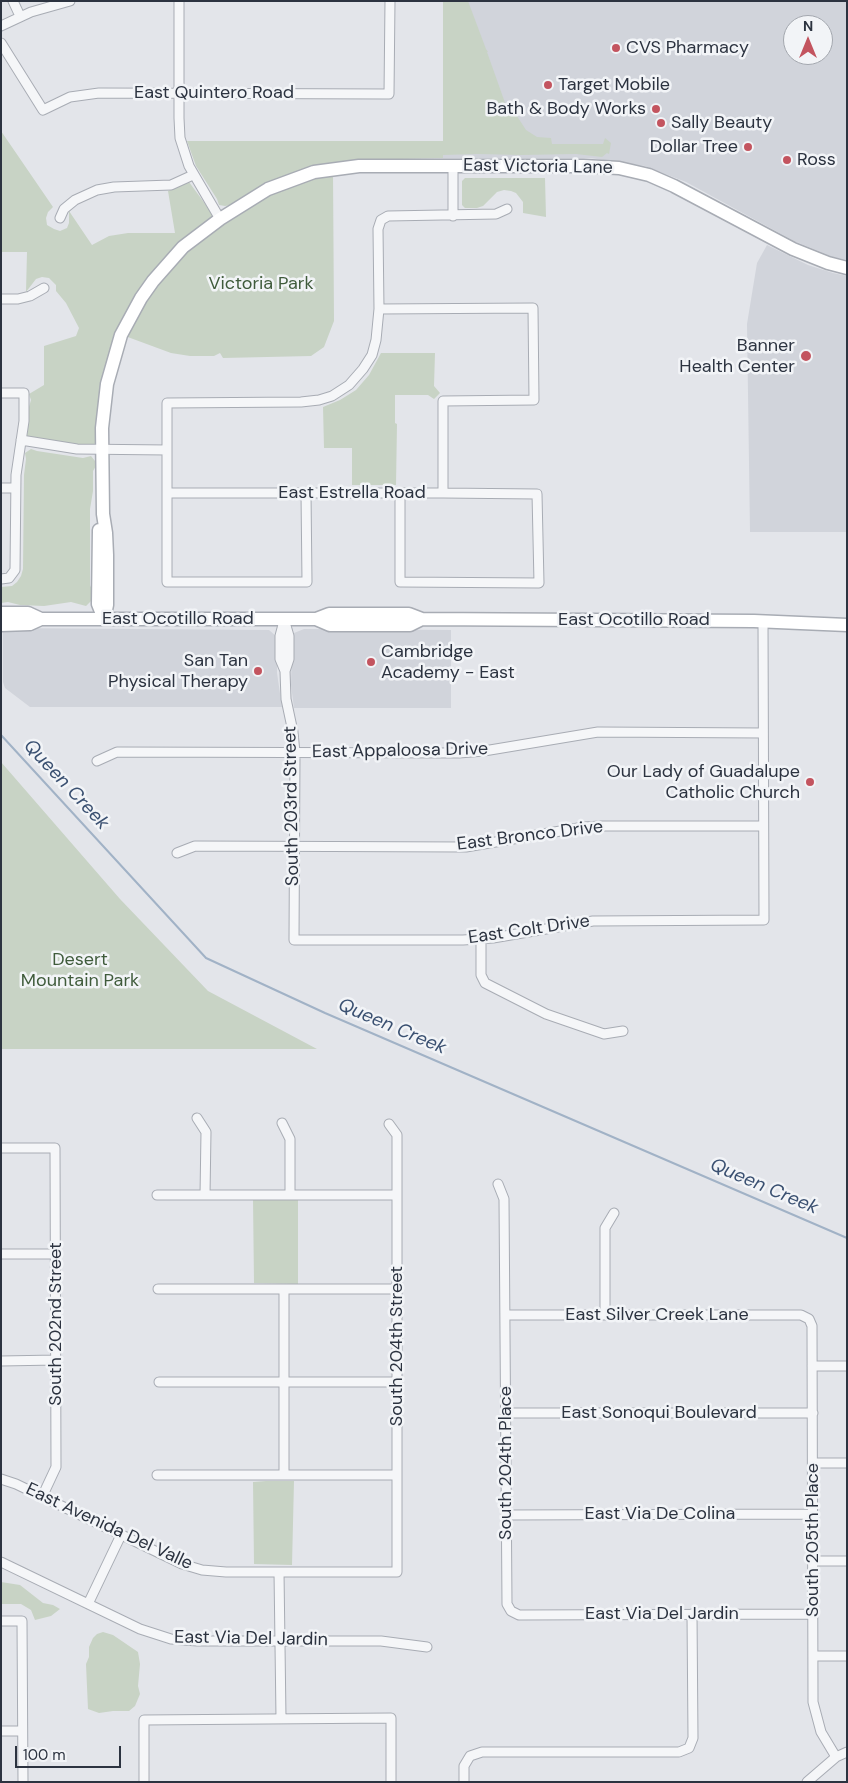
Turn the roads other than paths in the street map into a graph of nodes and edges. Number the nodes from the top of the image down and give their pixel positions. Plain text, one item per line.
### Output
1 (13, 1) edge
2 (70, 1) edge
3 (179, 1) edge
4 (390, 1) edge
5 (20, 16) junction
6 (1, 26) edge
7 (1, 43) edge
8 (179, 93) junction
9 (453, 166) junction
10 (194, 174) junction
11 (507, 209) dead end
12 (453, 216) junction
13 (60, 218) dead end
14 (220, 219) junction
15 (847, 268) edge
16 (44, 288) dead end
17 (1, 299) edge
18 (379, 309) junction
19 (1, 393) edge
20 (21, 440) junction
21 (102, 450) junction
22 (167, 450) junction
23 (1, 488) edge
24 (15, 488) junction
25 (167, 493) junction
26 (306, 493) junction
27 (400, 493) junction
28 (443, 493) junction
29 (1, 579) edge
30 (1, 613) edge
31 (41, 619) junction
32 (104, 619) junction
33 (284, 619) junction
34 (763, 621) junction
35 (1, 624) edge
36 (847, 625) edge
37 (763, 733) junction
38 (295, 753) junction
39 (97, 761) dead end
40 (763, 826) junction
41 (294, 846) junction
42 (178, 853) dead end
43 (481, 939) junction
44 (294, 940) joint
45 (623, 1032) dead end
46 (197, 1118) dead end
47 (282, 1123) dead end
48 (389, 1124) dead end
49 (1, 1148) edge
50 (498, 1184) dead end
51 (157, 1195) dead end
52 (205, 1195) junction
53 (290, 1195) junction
54 (397, 1195) junction
55 (614, 1213) dead end
56 (1, 1254) edge
57 (56, 1254) junction
58 (158, 1289) dead end
59 (284, 1289) junction
60 (397, 1289) junction
61 (505, 1315) junction
62 (605, 1315) junction
63 (808, 1319) joint
64 (1, 1360) edge
65 (56, 1360) junction
66 (812, 1366) junction
67 (847, 1366) edge
68 (159, 1382) dead end
69 (284, 1382) junction
70 (397, 1382) junction
71 (506, 1413) junction
72 (813, 1413) junction
73 (813, 1463) junction
74 (847, 1463) edge
75 (157, 1475) dead end
76 (284, 1475) junction
77 (397, 1475) junction
78 (1, 1479) edge
79 (42, 1497) junction
80 (813, 1514) junction
81 (506, 1515) junction
82 (121, 1535) junction
83 (813, 1561) junction
84 (847, 1561) edge
85 (1, 1562) edge
86 (279, 1572) junction
87 (397, 1572) joint
88 (88, 1604) junction
89 (511, 1611) joint
90 (692, 1614) junction
91 (813, 1614) junction
92 (1, 1622) edge
93 (280, 1641) junction
94 (427, 1646) dead end
95 (813, 1656) junction
96 (847, 1656) edge
97 (281, 1718) junction
98 (1, 1731) edge
99 (22, 1731) junction
100 (847, 1752) edge
101 (836, 1757) junction
102 (22, 1782) edge
103 (144, 1782) edge
104 (390, 1782) edge
105 (464, 1782) edge
106 (807, 1782) edge

1 - 5 street
2 - 5 street
3 - 8 street
4 - 8 street, East Quintero Road
5 - 6 street
7 - 8 street, East Quintero Road
8 - 10 street
9 - 12 street
9 - 14 street, East Victoria Lane
9 - 15 street, East Victoria Lane
10 - 13 street
10 - 14 street
11 - 12 street
12 - 18 street
14 - 21 street, East Victoria Lane
16 - 17 street
18 - 22 street
18 - 28 street
19 - 20 street
20 - 21 street
20 - 24 street
21 - 22 street
21 - 32 street, East Victoria Lane
22 - 25 street
23 - 24 street
24 - 29 street
25 - 26 street, East Estrella Road
25 - 26 street
26 - 27 street, East Estrella Road
27 - 28 street, East Estrella Road
27 - 28 street, East Estrella Road
30 - 31 street, East Ocotillo Road
31 - 32 street, East Ocotillo Road
31 - 35 street, East Ocotillo Road
32 - 33 street, East Ocotillo Road
33 - 34 street, East Ocotillo Road
33 - 38 street, South 203rd Street
34 - 36 street, East Ocotillo Road
34 - 37 street
37 - 38 street, East Appaloosa Drive
37 - 40 street
38 - 39 street, East Appaloosa Drive
38 - 41 street, South 203rd Street
40 - 41 street, East Bronco Drive
40 - 43 street, East Colt Drive
41 - 42 street, East Bronco Drive
41 - 44 street, South 203rd Street
43 - 44 street, East Colt Drive
43 - 45 street
46 - 52 street
47 - 53 street
48 - 54 street, South 204th Street
49 - 57 street, South 202nd Street
50 - 61 street, South 204th Place
51 - 52 street
52 - 53 street
53 - 54 street
54 - 60 street, South 204th Street
55 - 62 street
56 - 57 street
57 - 65 street, South 202nd Street
58 - 59 street
59 - 60 street
59 - 69 street
60 - 70 street, South 204th Street
61 - 62 street, East Silver Creek Lane
61 - 71 street, South 204th Place
62 - 63 street, East Silver Creek Lane
63 - 66 street, South 205th Place
64 - 65 street
65 - 79 street, South 202nd Street
66 - 67 street
66 - 72 street, South 205th Place
68 - 69 street
69 - 70 street
69 - 76 street
70 - 77 street, South 204th Street
71 - 72 street, East Sonoqui Boulevard
71 - 81 street, South 204th Place
72 - 73 street, South 205th Place
73 - 74 street
73 - 80 street, South 205th Place
75 - 76 street
76 - 77 street
77 - 87 street, South 204th Street
78 - 79 street, East Avenida Del Valle
79 - 82 street, East Avenida Del Valle
80 - 81 street, East Via De Colina
80 - 83 street, South 205th Place
81 - 89 street, South 204th Place
82 - 86 street, East Avenida Del Valle
82 - 88 street
83 - 84 street
83 - 91 street, South 205th Place
85 - 88 street, East Via Del Jardin
86 - 87 street, East Avenida Del Valle
86 - 93 street
88 - 93 street, East Via Del Jardin
89 - 90 street, East Via Del Jardin
90 - 91 street, East Via Del Jardin
90 - 105 street
91 - 95 street, South 205th Place
92 - 99 street
93 - 94 street, East Via Del Jardin
93 - 97 street
95 - 96 street
95 - 101 street, South 205th Place
97 - 103 street
97 - 104 street
98 - 99 street
99 - 102 street
100 - 101 street
101 - 106 street

